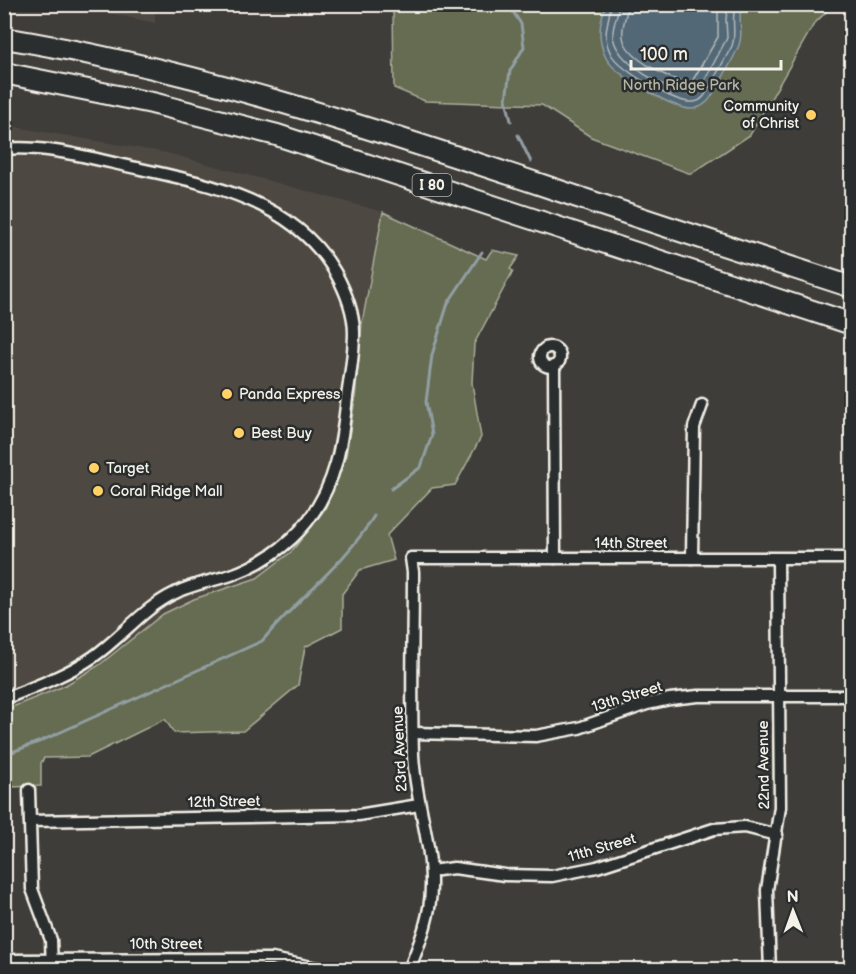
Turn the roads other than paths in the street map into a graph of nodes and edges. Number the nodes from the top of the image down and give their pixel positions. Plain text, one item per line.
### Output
1 (4, 38) edge
2 (4, 73) edge
3 (4, 149) edge
4 (852, 287) edge
5 (852, 324) edge
6 (554, 366) dead end
7 (702, 405) dead end
8 (411, 558) joint
9 (555, 558) junction
10 (692, 558) junction
11 (852, 558) edge
12 (778, 559) junction
13 (778, 696) junction
14 (852, 696) edge
15 (4, 699) edge
16 (413, 733) junction
17 (29, 790) dead end
18 (419, 806) junction
19 (30, 821) junction
20 (777, 835) junction
21 (431, 871) junction
22 (4, 960) edge
23 (52, 965) edge
24 (327, 969) edge
25 (410, 969) edge
26 (770, 969) edge

1 - 4 highway, I 80
2 - 5 highway, I 80
3 - 15 street
6 - 9 street
7 - 10 street
8 - 9 street, 14th Street
8 - 16 street, 23rd Avenue
9 - 10 street, 14th Street
10 - 12 street, 14th Street
11 - 12 street, 14th Street
12 - 13 street, 22nd Avenue
13 - 14 street, 13th Street
13 - 16 street, 13th Street
13 - 20 street, 22nd Avenue
16 - 18 street, 23rd Avenue
17 - 19 street
18 - 19 street, 12th Street
18 - 21 street, 23rd Avenue
19 - 23 street
20 - 21 street, 11th Street
20 - 26 street, 22nd Avenue
21 - 25 street, 23rd Avenue
22 - 23 street, 10th Street
23 - 24 street, 10th Street

